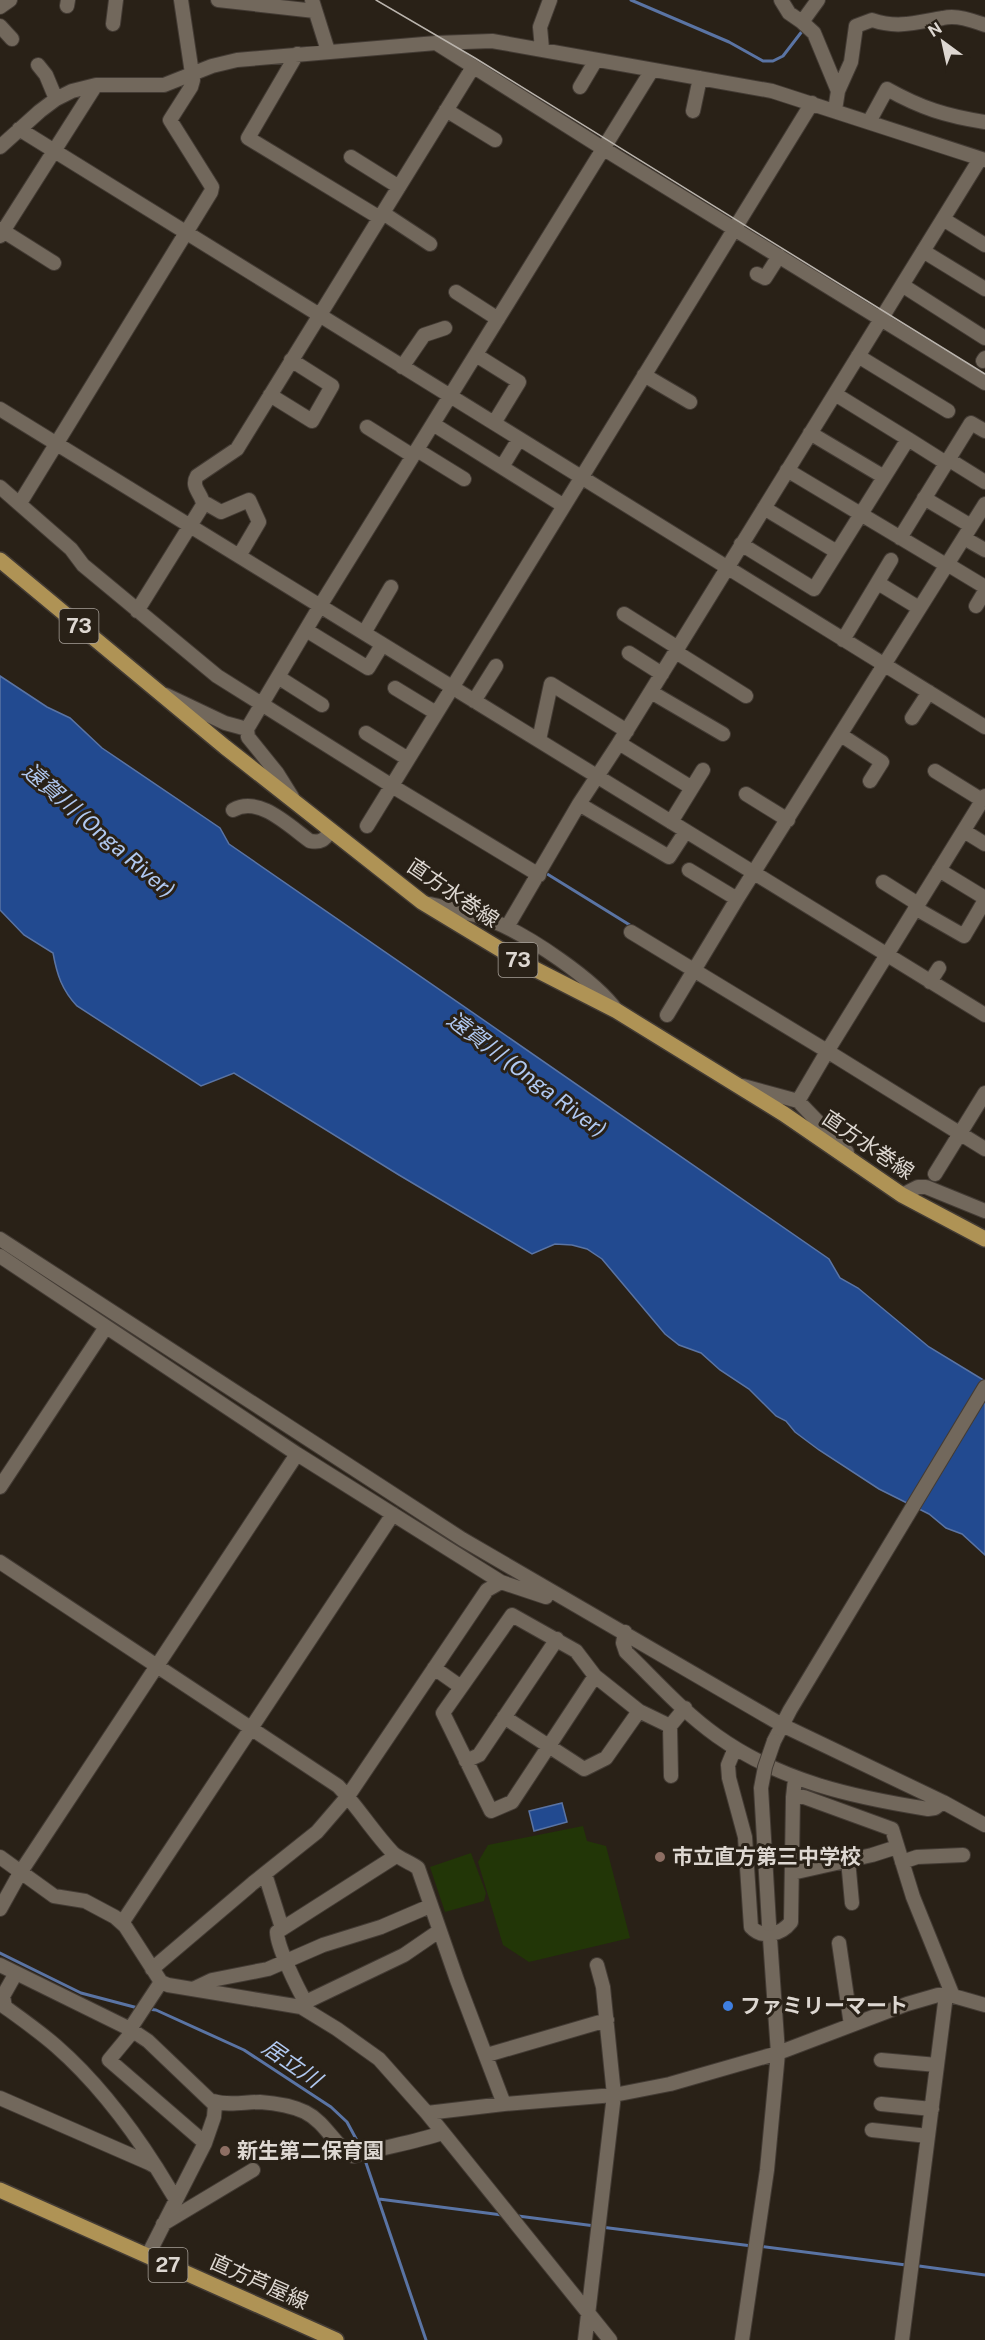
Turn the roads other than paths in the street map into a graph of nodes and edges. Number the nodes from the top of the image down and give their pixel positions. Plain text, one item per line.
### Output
1 (10, 0) edge
2 (116, 0) edge
3 (181, 0) edge
4 (218, 0) edge
5 (781, 0) edge
6 (818, 0) edge
7 (547, 1) edge
8 (314, 5) edge
9 (0, 7) edge
10 (113, 24) dead end
11 (804, 24) junction
12 (985, 25) edge
13 (0, 26) edge
14 (12, 39) dead end
15 (436, 43) junction
16 (542, 49) junction
17 (328, 51) junction
18 (297, 54) junction
19 (596, 60) junction
20 (38, 65) dead end
21 (473, 67) junction
22 (652, 70) junction
23 (191, 74) junction
24 (700, 78) junction
25 (96, 84) junction
26 (580, 87) dead end
27 (838, 91) junction
28 (56, 99) junction
29 (812, 103) junction
30 (446, 110) junction
31 (693, 111) dead end
32 (835, 111) junction
33 (868, 122) junction
34 (985, 122) edge
35 (19, 129) junction
36 (3, 140) edge
37 (495, 140) dead end
38 (604, 149) junction
39 (54, 152) junction
40 (351, 157) dead end
41 (982, 159) edge
42 (399, 187) junction
43 (381, 216) junction
44 (943, 219) junction
45 (735, 229) junction
46 (1, 232) edge
47 (186, 233) junction
48 (430, 244) dead end
49 (985, 245) edge
50 (923, 251) junction
51 (779, 256) junction
52 (54, 263) dead end
53 (757, 273) dead end
54 (902, 285) junction
55 (985, 289) edge
56 (456, 292) dead end
57 (319, 316) junction
58 (498, 319) junction
59 (881, 319) junction
60 (445, 328) dead end
61 (985, 338) edge
62 (476, 355) junction
63 (858, 356) junction
64 (291, 360) junction
65 (402, 367) junction
66 (644, 375) junction
67 (985, 383) edge
68 (835, 394) junction
69 (270, 395) junction
70 (451, 397) junction
71 (690, 402) dead end
72 (0, 408) edge
73 (948, 411) dead end
74 (494, 423) junction
75 (433, 424) junction
76 (367, 427) dead end
77 (985, 431) edge
78 (810, 433) junction
79 (519, 439) junction
80 (908, 439) junction
81 (56, 445) junction
82 (415, 453) junction
83 (947, 461) junction
84 (502, 467) junction
85 (787, 470) junction
86 (884, 477) junction
87 (581, 478) junction
88 (464, 479) dead end
89 (985, 482) edge
90 (0, 487) edge
91 (924, 498) junction
92 (20, 503) junction
93 (203, 505) junction
94 (564, 506) junction
95 (764, 508) junction
96 (861, 514) junction
97 (977, 521) edge
98 (190, 528) junction
99 (900, 538) junction
100 (741, 544) junction
101 (985, 550) edge
102 (837, 552) junction
103 (239, 556) junction
104 (0, 560) edge
105 (891, 560) dead end
106 (947, 565) junction
107 (727, 568) junction
108 (878, 583) junction
109 (391, 587) dead end
110 (985, 589) edge
111 (976, 606) dead end
112 (139, 608) junction
113 (319, 608) junction
114 (919, 608) junction
115 (624, 614) dead end
116 (306, 630) junction
117 (364, 633) junction
118 (843, 640) junction
119 (381, 646) junction
120 (677, 650) junction
121 (629, 653) dead end
122 (884, 665) junction
123 (496, 666) dead end
124 (662, 674) junction
125 (278, 677) junction
126 (395, 688) dead end
127 (451, 689) junction
128 (159, 692) junction
129 (651, 692) junction
130 (929, 692) junction
131 (746, 696) dead end
132 (474, 701) junction
133 (261, 705) junction
134 (322, 705) dead end
135 (436, 713) junction
136 (912, 718) dead end
137 (985, 727) edge
138 (247, 729) junction
139 (366, 733) dead end
140 (723, 735) dead end
141 (840, 735) junction
142 (623, 737) junction
143 (539, 740) junction
144 (408, 759) junction
145 (703, 770) dead end
146 (935, 771) dead end
147 (596, 779) junction
148 (870, 781) dead end
149 (394, 782) junction
150 (692, 788) junction
151 (746, 794) dead end
152 (984, 798) edge
153 (293, 800) junction
154 (579, 804) junction
155 (233, 810) dead end
156 (788, 820) junction
157 (671, 822) junction
158 (367, 826) dead end
159 (331, 831) junction
160 (964, 831) junction
161 (684, 833) junction
162 (985, 844) edge
163 (689, 870) dead end
164 (939, 870) junction
165 (541, 872) junction
166 (752, 875) junction
167 (883, 882) dead end
168 (737, 899) junction
169 (985, 899) edge
170 (422, 902) junction
171 (917, 906) junction
172 (507, 927) junction
173 (631, 932) dead end
174 (885, 957) junction
175 (696, 968) junction
176 (939, 968) dead end
177 (930, 982) junction
178 (617, 1011) junction
179 (667, 1015) dead end
180 (985, 1015) edge
181 (828, 1049) junction
182 (738, 1084) junction
183 (985, 1093) edge
184 (798, 1101) junction
185 (961, 1131) junction
186 (985, 1149) edge
187 (856, 1162) junction
188 (935, 1174) dead end
189 (902, 1195) junction
190 (985, 1210) edge
191 (0, 1239) edge
192 (985, 1239) edge
193 (0, 1256) edge
194 (106, 1327) junction
195 (985, 1387) edge
196 (297, 1454) junction
197 (0, 1487) edge
198 (393, 1514) junction
199 (0, 1562) edge
200 (501, 1582) junction
201 (579, 1608) junction
202 (625, 1632) junction
203 (556, 1639) junction
204 (158, 1666) junction
205 (434, 1668) junction
206 (596, 1676) junction
207 (461, 1687) junction
208 (685, 1708) junction
209 (639, 1710) junction
210 (504, 1717) junction
211 (782, 1725) junction
212 (670, 1726) junction
213 (252, 1729) junction
214 (549, 1746) junction
215 (735, 1748) junction
216 (466, 1761) junction
217 (671, 1776) dead end
218 (795, 1779) junction
219 (348, 1796) junction
220 (793, 1797) junction
221 (943, 1802) junction
222 (985, 1825) edge
223 (897, 1847) junction
224 (963, 1855) dead end
225 (396, 1856) junction
226 (0, 1857) edge
227 (848, 1860) junction
228 (902, 1862) junction
229 (20, 1873) junction
230 (792, 1873) junction
231 (265, 1874) junction
232 (852, 1903) dead end
233 (430, 1906) junction
234 (0, 1909) edge
235 (122, 1923) junction
236 (282, 1928) junction
237 (769, 1929) junction
238 (439, 1931) junction
239 (839, 1943) dead end
240 (287, 1962) junction
241 (0, 1965) edge
242 (597, 1965) dead end
243 (152, 1969) junction
244 (16, 1973) junction
245 (161, 1982) junction
246 (193, 1989) junction
247 (950, 1996) junction
248 (304, 2005) junction
249 (985, 2006) edge
250 (607, 2020) junction
251 (851, 2025) junction
252 (134, 2026) junction
253 (778, 2053) junction
254 (487, 2055) junction
255 (881, 2060) dead end
256 (937, 2065) junction
257 (614, 2095) junction
258 (0, 2098) edge
259 (213, 2101) junction
260 (504, 2103) junction
261 (881, 2104) dead end
262 (932, 2109) junction
263 (428, 2113) junction
264 (872, 2130) dead end
265 (442, 2133) junction
266 (928, 2136) junction
267 (205, 2143) junction
268 (156, 2167) junction
269 (252, 2170) dead end
270 (0, 2190) edge
271 (175, 2198) junction
272 (163, 2224) junction
273 (148, 2255) junction
274 (589, 2311) junction
275 (336, 2340) edge
276 (585, 2340) edge
277 (610, 2340) edge
278 (742, 2340) edge
279 (902, 2340) edge

1 - 9 street
2 - 10 street
3 - 23 street
4 - 8 street
5 - 11 street
6 - 11 street
7 - 16 street
8 - 17 street
11 - 27 street
12 - 27 street
13 - 14 street
15 - 16 street
15 - 17 street
15 - 21 street
16 - 19 street
17 - 18 street
18 - 23 street
18 - 43 street
19 - 22 street
19 - 26 street
20 - 28 street
21 - 30 street
21 - 38 street
22 - 24 street
22 - 38 street
23 - 25 street
23 - 47 street
24 - 29 street
24 - 31 street
25 - 28 street
25 - 39 street
27 - 32 street
28 - 35 street
29 - 32 street
29 - 45 street
30 - 37 street
30 - 42 street
32 - 33 street
33 - 34 street
33 - 41 street
35 - 36 street
35 - 39 street
38 - 45 street
38 - 58 street
39 - 46 street
39 - 47 street
40 - 42 street
41 - 44 street
42 - 43 street
43 - 48 street
43 - 57 street
44 - 49 street
44 - 50 street
45 - 51 street
45 - 66 street
46 - 52 street
47 - 57 street
47 - 81 street
50 - 54 street
50 - 55 street
51 - 53 street
51 - 59 street
54 - 59 street
54 - 61 street
56 - 58 street
57 - 64 street
57 - 65 street
58 - 62 street
59 - 63 street
59 - 67 street
60 - 65 street
62 - 70 street
62 - 74 street
63 - 68 street
63 - 73 street
64 - 69 street
64 - 69 street
65 - 70 street
66 - 71 street
66 - 87 street
68 - 78 street
68 - 80 street
69 - 93 street
70 - 74 street
70 - 75 street
72 - 81 street
74 - 79 street
75 - 82 street
75 - 84 street
76 - 82 street
77 - 83 street
78 - 85 street
78 - 86 street
79 - 84 street
79 - 87 street
80 - 83 street
80 - 86 street
81 - 92 street
81 - 98 street
82 - 88 street
82 - 113 street
83 - 89 street
83 - 91 street
84 - 94 street
85 - 95 street
85 - 96 street
86 - 96 street
87 - 94 street
87 - 107 street
90 - 92 street
91 - 97 street
91 - 99 street
92 - 112 street
93 - 98 street
93 - 103 street
94 - 127 street
95 - 100 street
95 - 102 street
96 - 99 street
96 - 102 street
97 - 101 street
97 - 106 street
98 - 103 street
98 - 112 street
99 - 106 street
100 - 102 street
100 - 107 street
103 - 113 street
104 - 128 main road, 直方水巻線 / 73
105 - 108 street
106 - 110 street
106 - 114 street
107 - 118 street
107 - 120 street
108 - 114 street
108 - 118 street
109 - 117 street
110 - 111 street
112 - 133 street
113 - 116 street
113 - 117 street
114 - 122 street
115 - 120 street
116 - 119 street
116 - 125 street
117 - 119 street
118 - 122 street
119 - 127 street
120 - 124 street
120 - 131 street
121 - 124 street
122 - 130 street
122 - 141 street
123 - 132 street
124 - 129 street
125 - 133 street
125 - 134 street
126 - 135 street
127 - 132 street
127 - 135 street
128 - 138 street
128 - 153 main road, 直方水巻線 / 73
129 - 140 street
129 - 142 street
130 - 136 street
130 - 137 street
132 - 143 street
133 - 138 street
133 - 149 street
135 - 144 street
138 - 153 street
139 - 144 street
141 - 148 street
141 - 156 street
142 - 143 street
142 - 147 street
142 - 150 street
143 - 147 street
144 - 149 street
145 - 150 street
146 - 152 street
147 - 154 street
147 - 157 street
149 - 158 street
149 - 165 street
150 - 157 street
151 - 156 street
152 - 160 street
153 - 159 main road, 直方水巻線 / 73
154 - 161 street
154 - 165 street
155 - 159 street
156 - 166 street
157 - 161 street
159 - 170 main road, 直方水巻線 / 73
160 - 162 street
160 - 164 street
161 - 166 street
163 - 168 street
164 - 169 street
164 - 171 street
165 - 172 street
166 - 168 street
166 - 174 street
167 - 171 street
168 - 175 street
169 - 171 street
170 - 172 street
170 - 178 main road, 直方水巻線 / 73
171 - 174 street
172 - 178 street
173 - 175 street
174 - 177 street
174 - 181 street
175 - 179 street
175 - 181 street
176 - 177 street
177 - 180 street
178 - 182 main road, 直方水巻線 / 73
181 - 184 street
181 - 185 street
182 - 184 street
182 - 187 main road, 直方水巻線 / 73
183 - 185 street
184 - 187 street
185 - 186 street
185 - 188 street
187 - 189 main road, 直方水巻線 / 73
189 - 190 street
189 - 192 main road, 直方水巻線 / 73
191 - 201 street
193 - 194 street
194 - 196 street
194 - 197 street
195 - 211 street
196 - 198 street
196 - 204 street
198 - 200 street
198 - 213 street
199 - 204 street
200 - 201 street
200 - 205 street
201 - 202 street
202 - 208 street
202 - 211 street
203 - 206 street
203 - 207 street
203 - 210 street
204 - 213 street
204 - 229 street
205 - 207 street
205 - 219 street
206 - 209 street
206 - 214 street
207 - 216 street
208 - 212 street
208 - 215 street
209 - 212 street
209 - 214 street
210 - 214 street
210 - 216 street
211 - 221 street
211 - 237 street, bridge
212 - 217 street
213 - 219 street
213 - 235 street
214 - 216 street
215 - 218 street
215 - 237 street
218 - 220 street
218 - 221 street
219 - 225 street
219 - 231 street
220 - 223 street
220 - 230 street
221 - 222 street
223 - 227 street
223 - 228 street
224 - 228 street
225 - 233 street
225 - 236 street
226 - 229 street
227 - 230 street
227 - 232 street
228 - 247 street
229 - 234 street
229 - 235 street
230 - 237 street
231 - 236 street
231 - 243 street
233 - 238 street
233 - 240 street
235 - 243 street
236 - 240 street
237 - 253 street
238 - 248 street
238 - 254 street
239 - 251 street
240 - 246 street
240 - 248 street
241 - 244 street
242 - 250 street
243 - 245 street
244 - 252 street
244 - 268 street
245 - 246 street
245 - 252 street
246 - 248 street
247 - 249 street
247 - 251 street
247 - 256 street
248 - 263 street
250 - 254 street
250 - 257 street
251 - 253 street
252 - 259 street
252 - 267 street
253 - 257 street
253 - 278 street
254 - 260 street
255 - 256 street
256 - 262 street
257 - 260 street
257 - 274 street
258 - 268 street
259 - 265 street
259 - 267 street
260 - 263 street
261 - 262 street
262 - 266 street
263 - 265 street
264 - 266 street
265 - 274 street
266 - 279 street
267 - 271 street
268 - 271 street
269 - 272 street
270 - 273 main road, 直方芦屋線 / 27
271 - 272 street
272 - 273 street
273 - 275 main road, 直方芦屋線 / 27
274 - 276 street
274 - 277 street

